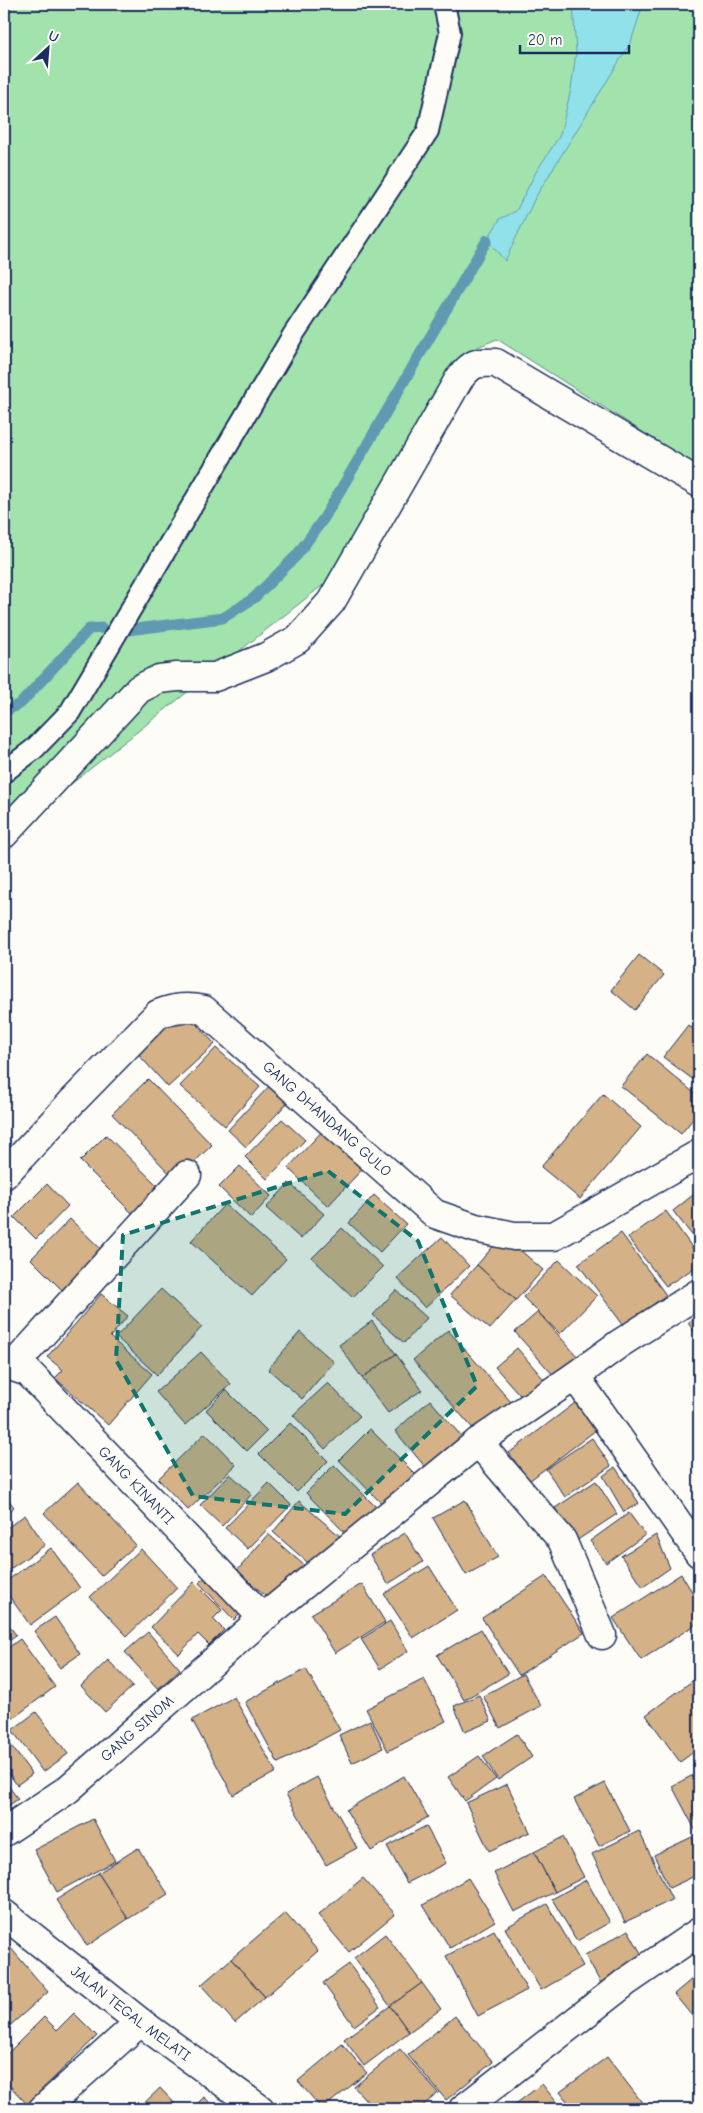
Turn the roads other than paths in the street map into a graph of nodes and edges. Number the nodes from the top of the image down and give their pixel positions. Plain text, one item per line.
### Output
1 (444, 4) edge
2 (699, 483) edge
3 (4, 772) edge
4 (4, 834) edge
5 (699, 1154) edge
6 (4, 1175) edge
7 (187, 1175) dead end
8 (699, 1292) edge
9 (8, 1365) edge
10 (575, 1376) junction
11 (478, 1442) junction
12 (699, 1553) edge
13 (263, 1618) junction
14 (602, 1635) dead end
15 (4, 1832) edge
16 (4, 1914) edge
17 (699, 1932) edge
18 (140, 2022) junction
19 (43, 2109) edge
20 (260, 2109) edge
21 (463, 2109) edge

1 - 3 lane
2 - 4 street
5 - 6 street, GANG DHANDANG GULO
7 - 9 street
8 - 10 street, GANG SINOM
9 - 13 street, GANG KINANTI
10 - 11 street, GANG SINOM
10 - 12 street
11 - 13 street, GANG SINOM
11 - 14 street
13 - 15 street, GANG SINOM
16 - 18 street, JALAN TEGAL MELATI
17 - 21 street
18 - 19 street
18 - 20 street, JALAN TEGAL MELATI

